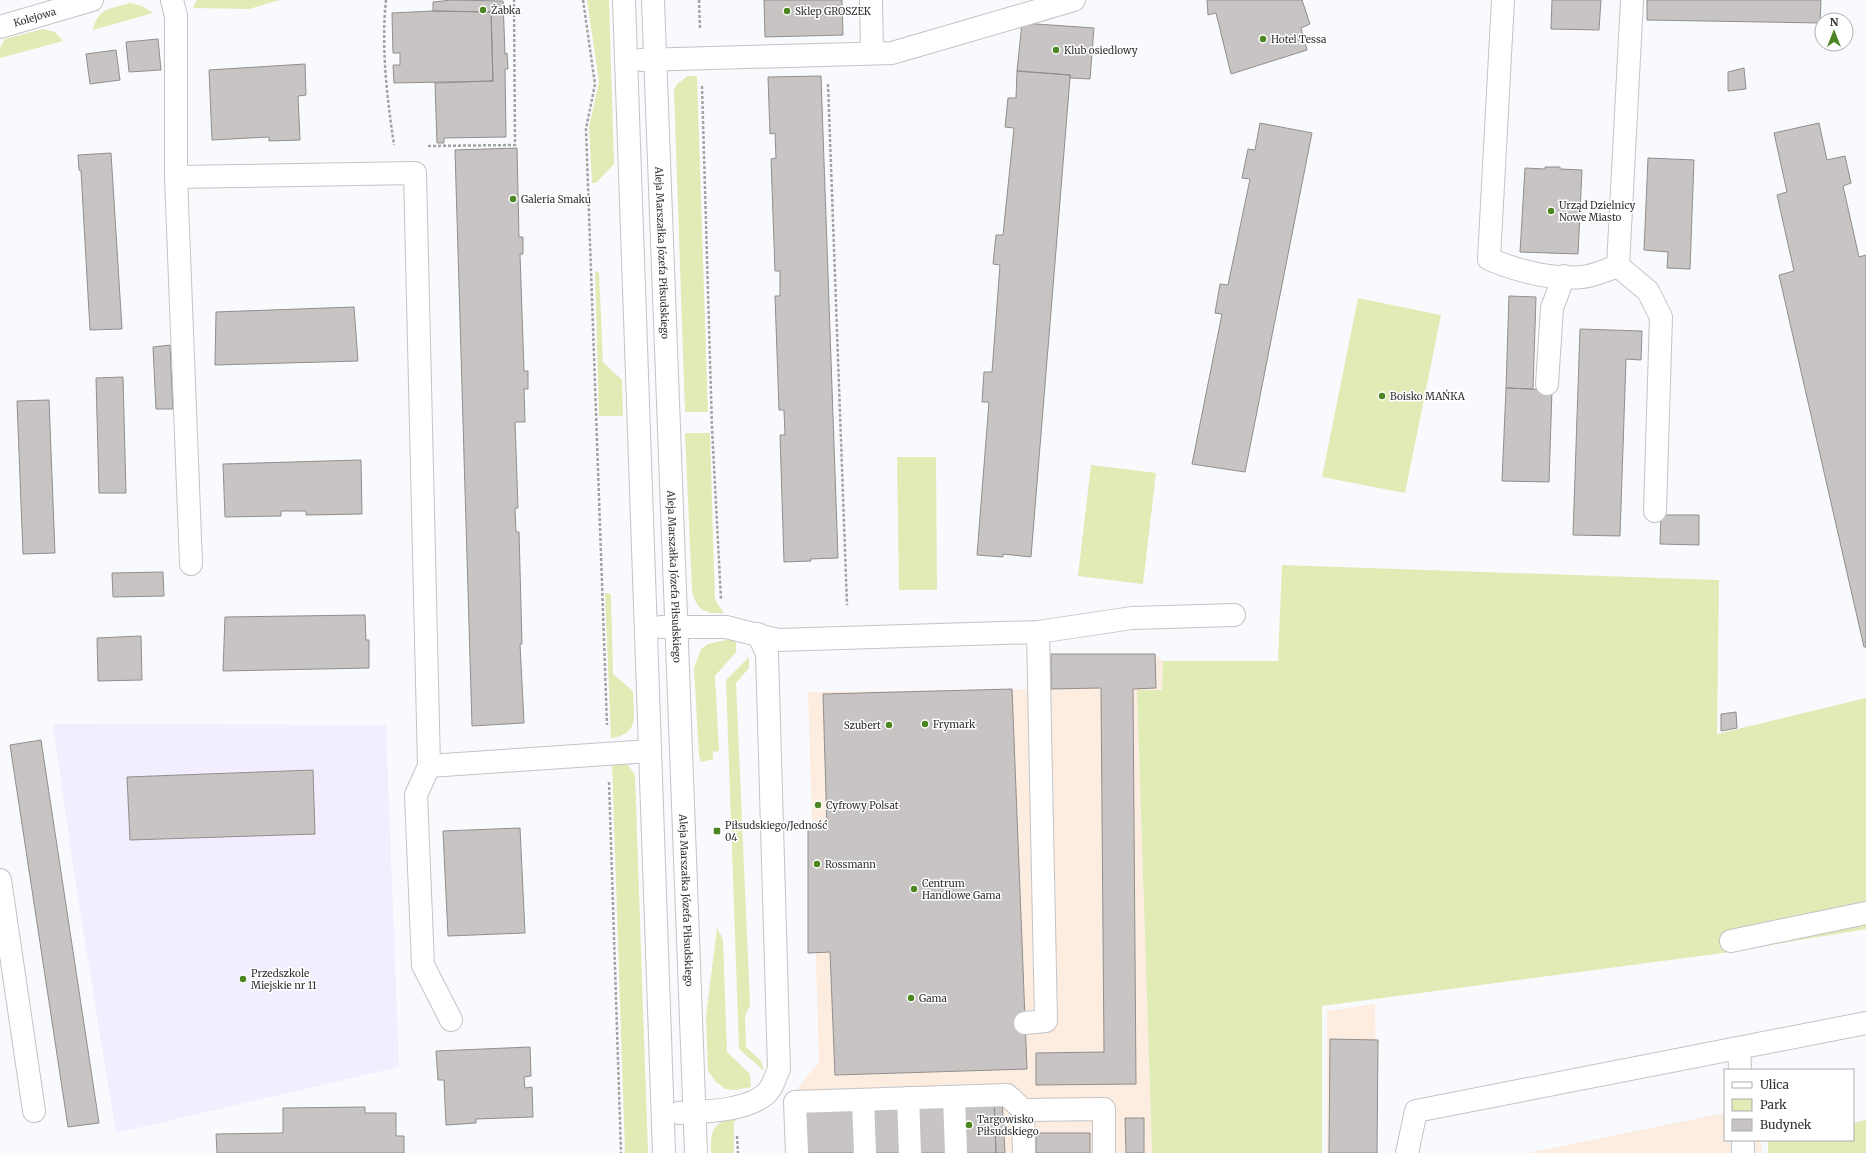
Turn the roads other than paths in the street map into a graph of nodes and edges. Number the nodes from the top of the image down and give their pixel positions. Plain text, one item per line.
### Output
1 (92, 0) edge
2 (172, 0) edge
3 (624, 0) edge
4 (653, 0) edge
5 (870, 0) edge
6 (1074, 0) edge
7 (1503, 0) edge
8 (1632, 0) edge
9 (0, 27) edge
10 (872, 53) junction
11 (626, 60) junction
12 (655, 60) junction
13 (176, 177) junction
14 (1618, 266) junction
15 (1564, 276) junction
16 (1547, 384) dead end
17 (1655, 512) dead end
18 (191, 564) dead end
19 (1234, 615) dead end
20 (676, 626) junction
21 (646, 627) junction
22 (1038, 632) junction
23 (758, 634) junction
24 (650, 751) junction
25 (429, 766) junction
26 (0, 880) edge
27 (1866, 913) edge
28 (1731, 941) dead end
29 (451, 1020) dead end
30 (1025, 1023) dead end
31 (1866, 1023) edge
32 (1739, 1048) junction
33 (1740, 1069) edge
34 (954, 1097) junction
35 (908, 1098) junction
36 (863, 1100) junction
37 (1023, 1110) junction
38 (34, 1111) dead end
39 (694, 1112) junction
40 (664, 1113) junction
41 (1743, 1141) edge
42 (664, 1153) edge
43 (696, 1153) edge
44 (797, 1153) edge
45 (865, 1153) edge
46 (910, 1153) edge
47 (956, 1153) edge
48 (1024, 1153) edge
49 (1104, 1153) edge
50 (1407, 1153) edge
51 (1743, 1153) edge

1 - 9 street, Kolejowa
2 - 13 street
3 - 11 street
4 - 12 street, Aleja Marszałka Józefa Piłsudskiego
5 - 10 street
6 - 10 street
7 - 15 street
8 - 14 street
10 - 12 street
11 - 12 street
11 - 21 street
12 - 20 street, Aleja Marszałka Józefa Piłsudskiego
13 - 18 street
13 - 25 street
14 - 15 street
14 - 17 street
15 - 16 street
19 - 22 street
20 - 21 street
20 - 23 street
20 - 39 street, Aleja Marszałka Józefa Piłsudskiego
21 - 24 street
22 - 23 street
22 - 30 street
23 - 39 street
24 - 25 street
24 - 40 street
25 - 29 street
26 - 38 street
27 - 28 street
31 - 32 street
32 - 33 street
32 - 50 street
34 - 35 street
34 - 37 street
34 - 47 street
35 - 36 street
35 - 46 street
36 - 44 street
36 - 45 street
37 - 48 street
37 - 49 street
39 - 40 street
39 - 43 street, Aleja Marszałka Józefa Piłsudskiego
40 - 42 street
41 - 51 street

